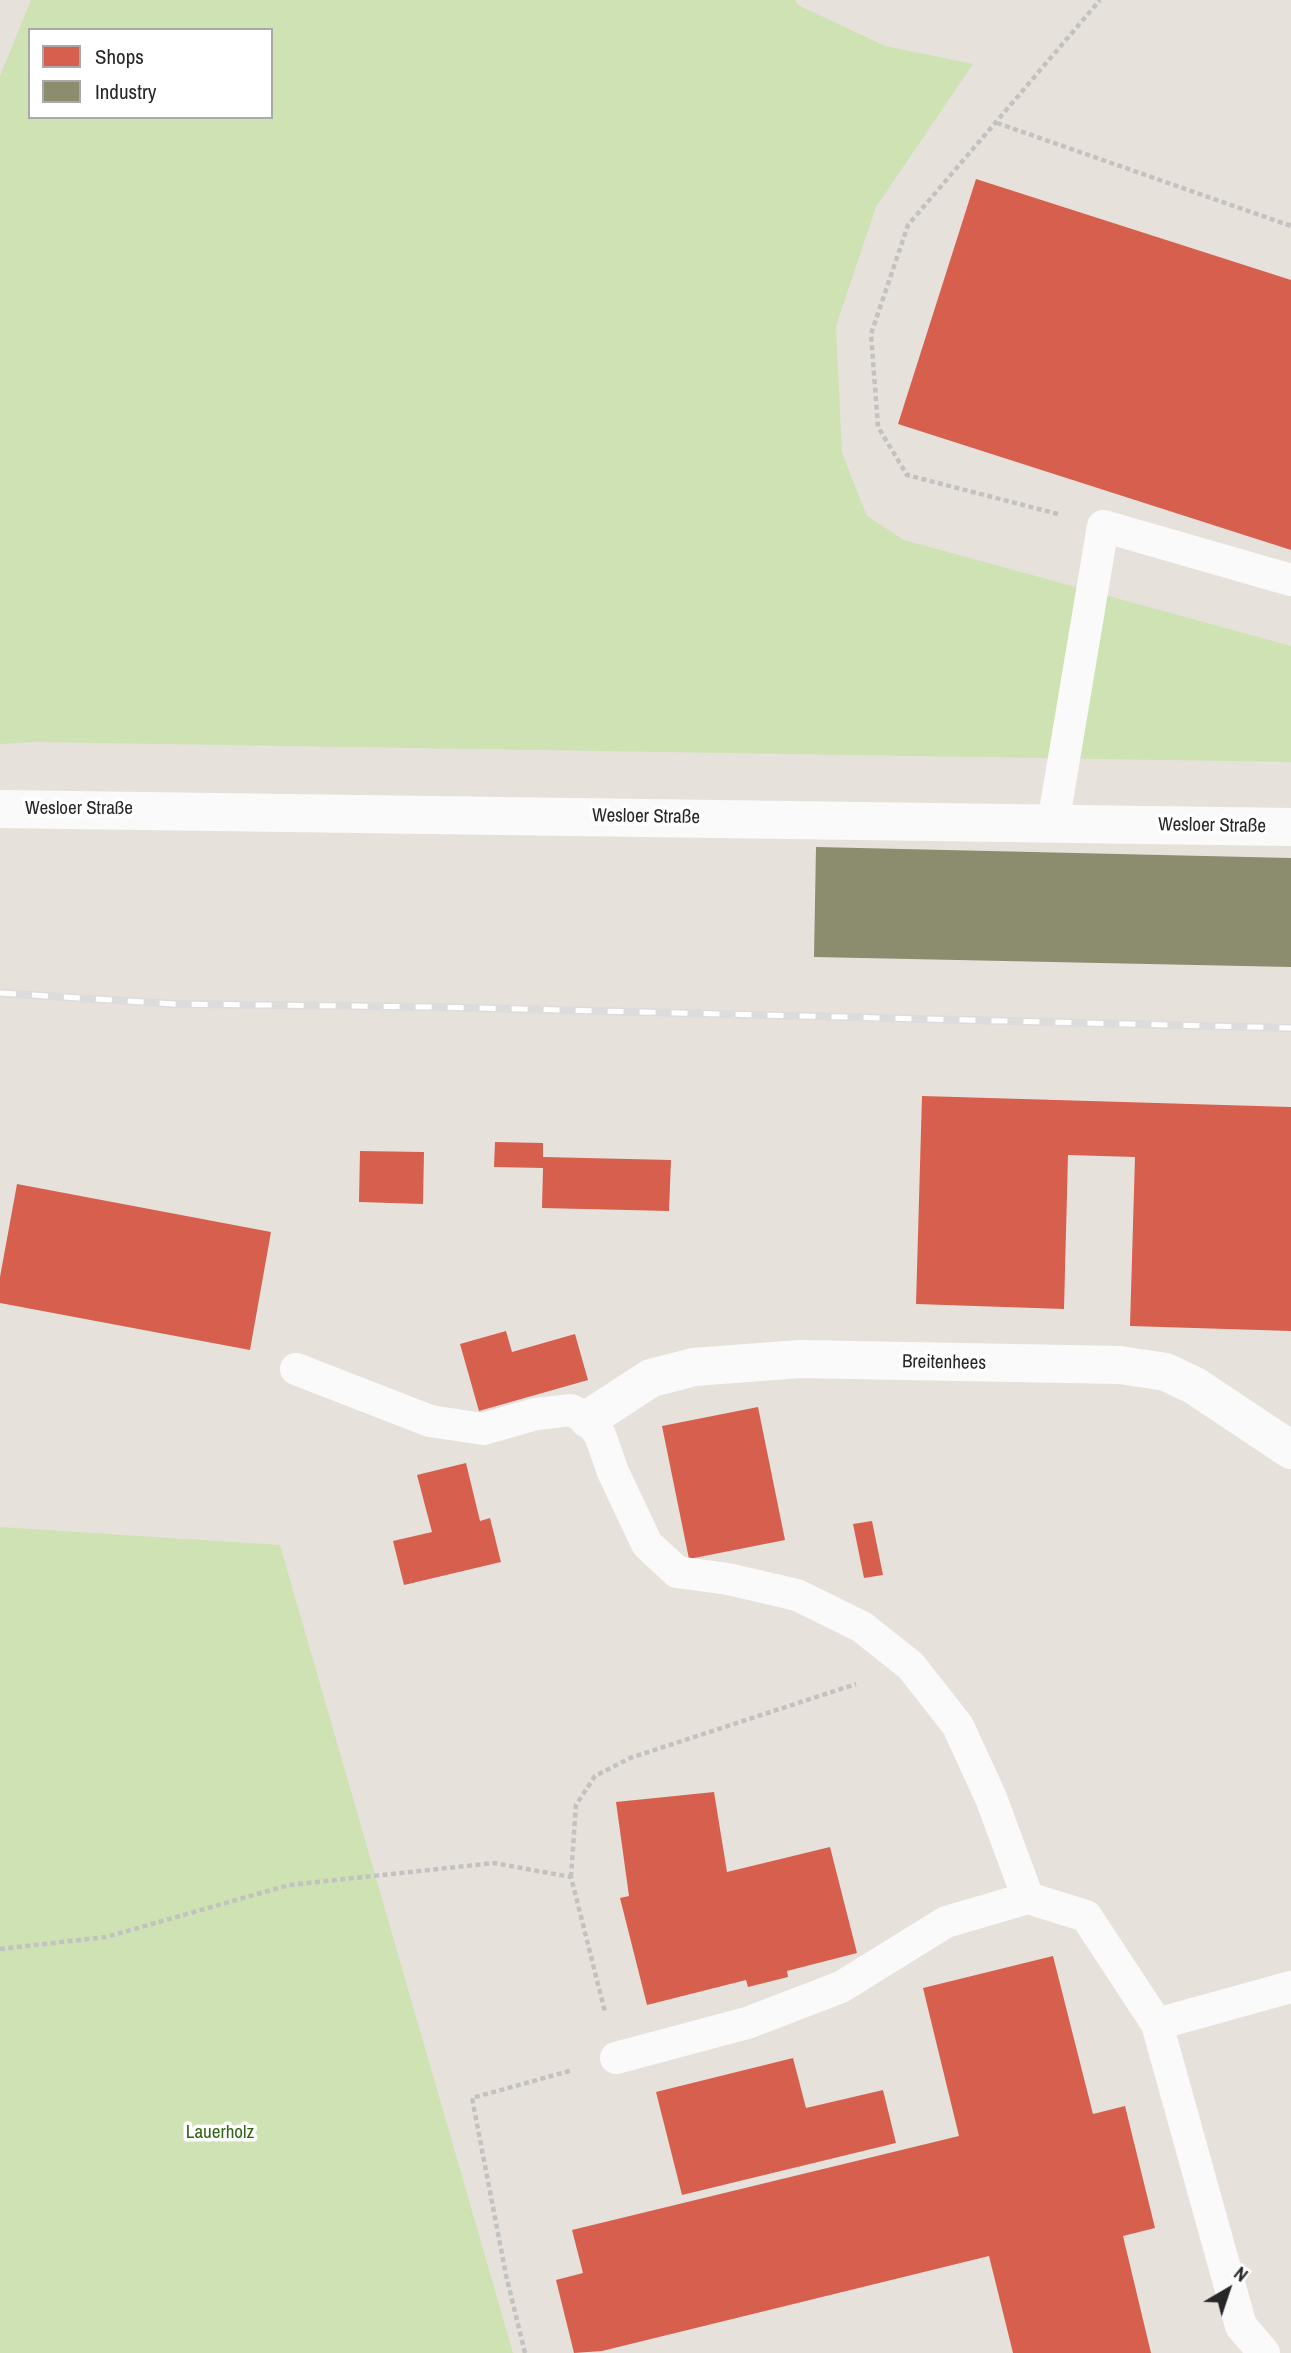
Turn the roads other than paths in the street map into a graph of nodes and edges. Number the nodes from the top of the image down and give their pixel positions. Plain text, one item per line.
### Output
1 (1291, 580) edge
2 (0, 809) edge
3 (1053, 824) junction
4 (1291, 827) edge
5 (296, 1369) dead end
6 (588, 1419) junction
7 (1291, 1450) edge
8 (1028, 1898) junction
9 (1291, 1987) edge
10 (1157, 2024) junction
11 (616, 2058) road end
12 (1264, 2353) edge

1 - 3 lane
2 - 3 street, Wesloer Straße
3 - 4 street, Wesloer Straße
5 - 6 lane
6 - 7 street, Breitenhees
6 - 8 lane
8 - 10 lane
8 - 11 lane
9 - 10 lane
10 - 12 lane

